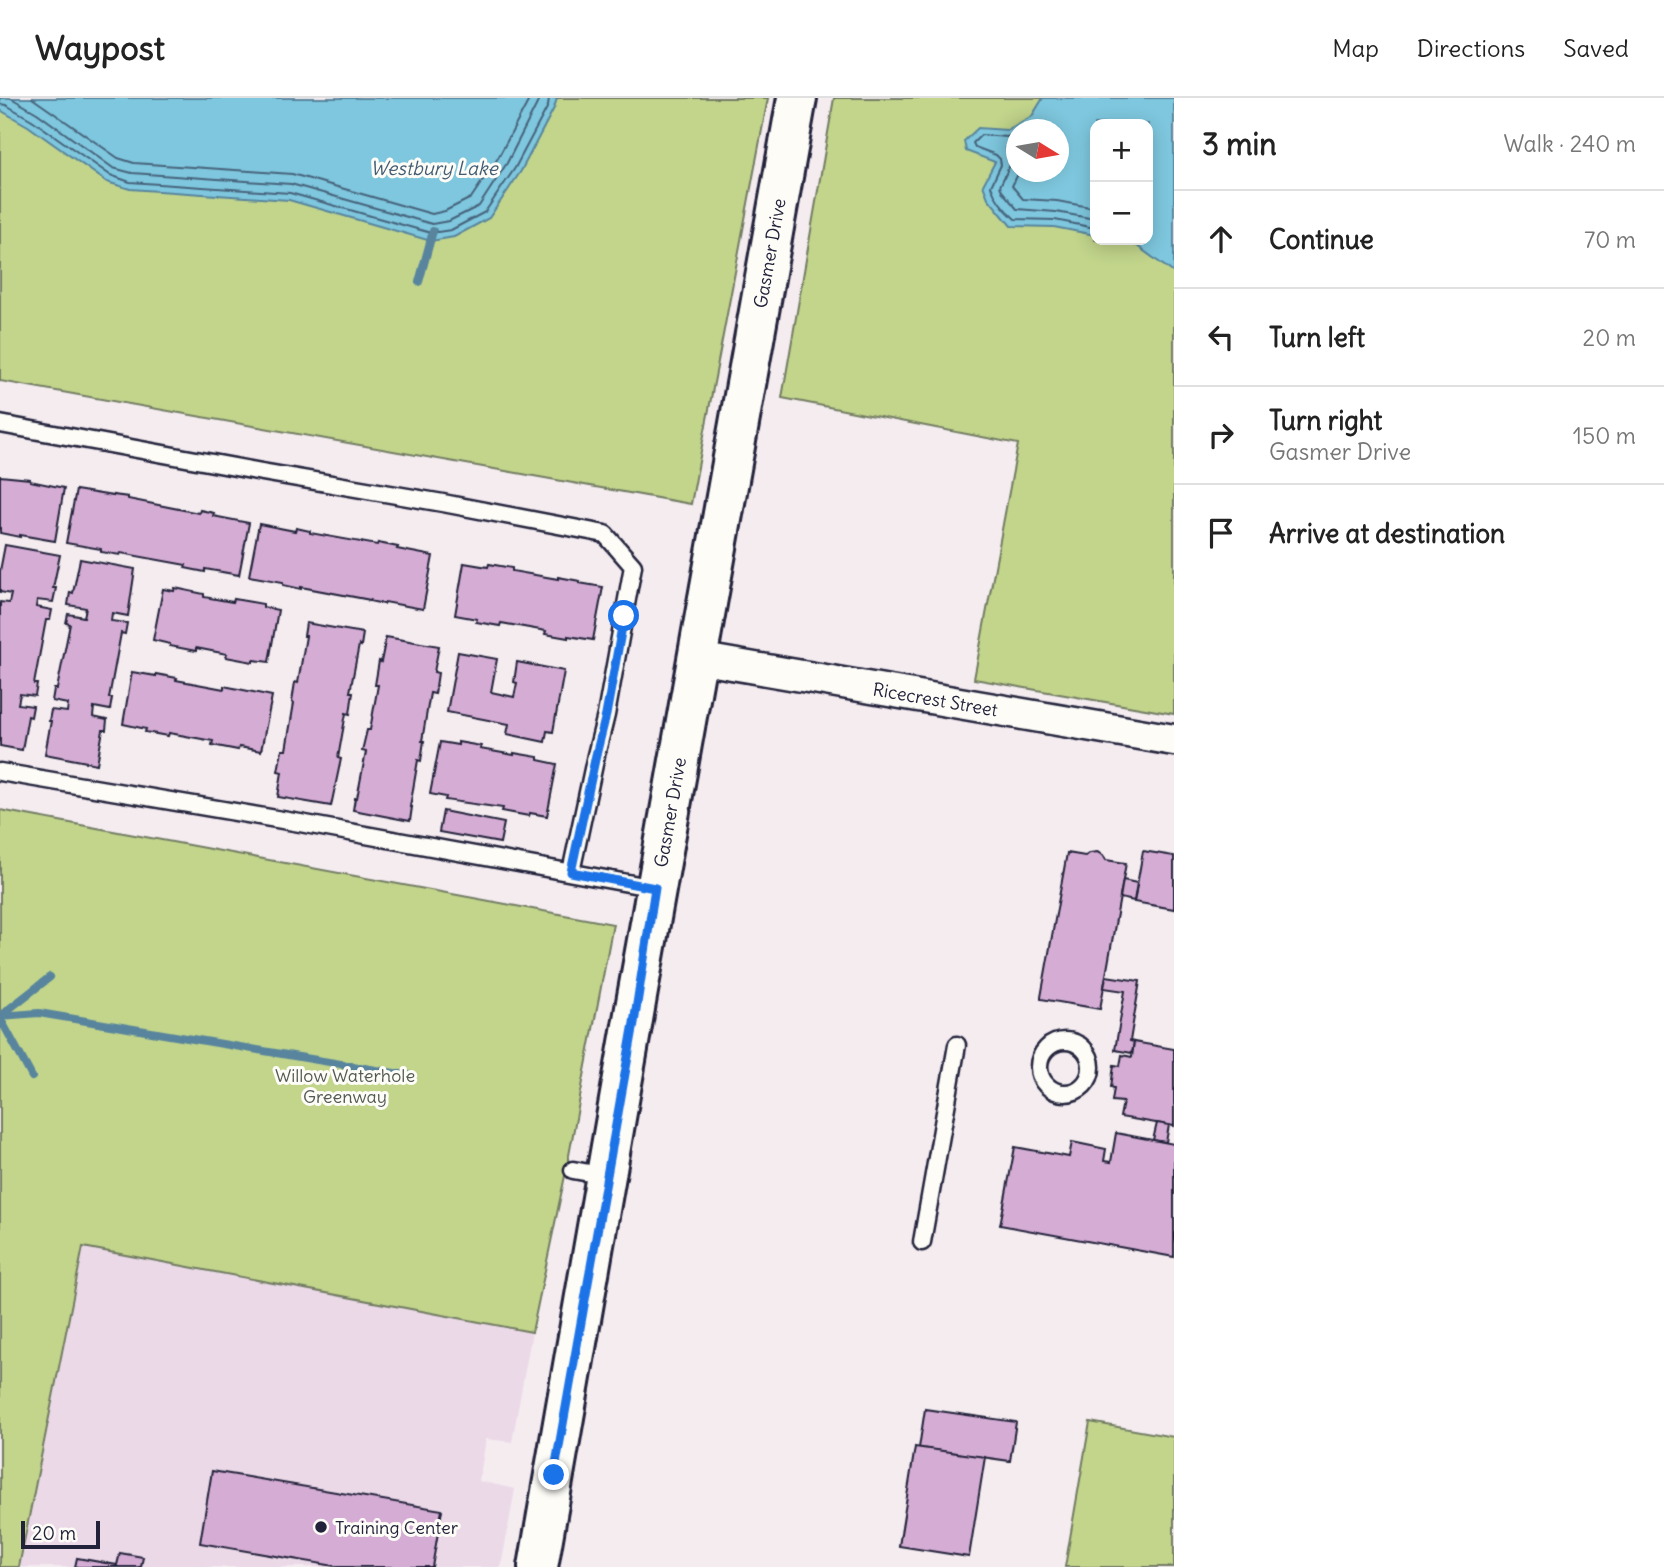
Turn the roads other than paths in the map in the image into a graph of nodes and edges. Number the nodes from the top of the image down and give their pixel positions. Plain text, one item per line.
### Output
1 (797, 98) edge
2 (0, 424) edge
3 (697, 658) junction
4 (1174, 740) edge
5 (0, 772) edge
6 (571, 872) junction
7 (655, 888) junction
8 (957, 1045) dead end
9 (922, 1242) dead end
10 (538, 1567) edge

1 - 3 street, Gasmer Drive
2 - 6 lane
3 - 4 street, Ricecrest Street
3 - 7 street, Gasmer Drive
5 - 6 lane
6 - 7 lane
7 - 10 street, Gasmer Drive
8 - 9 lane

